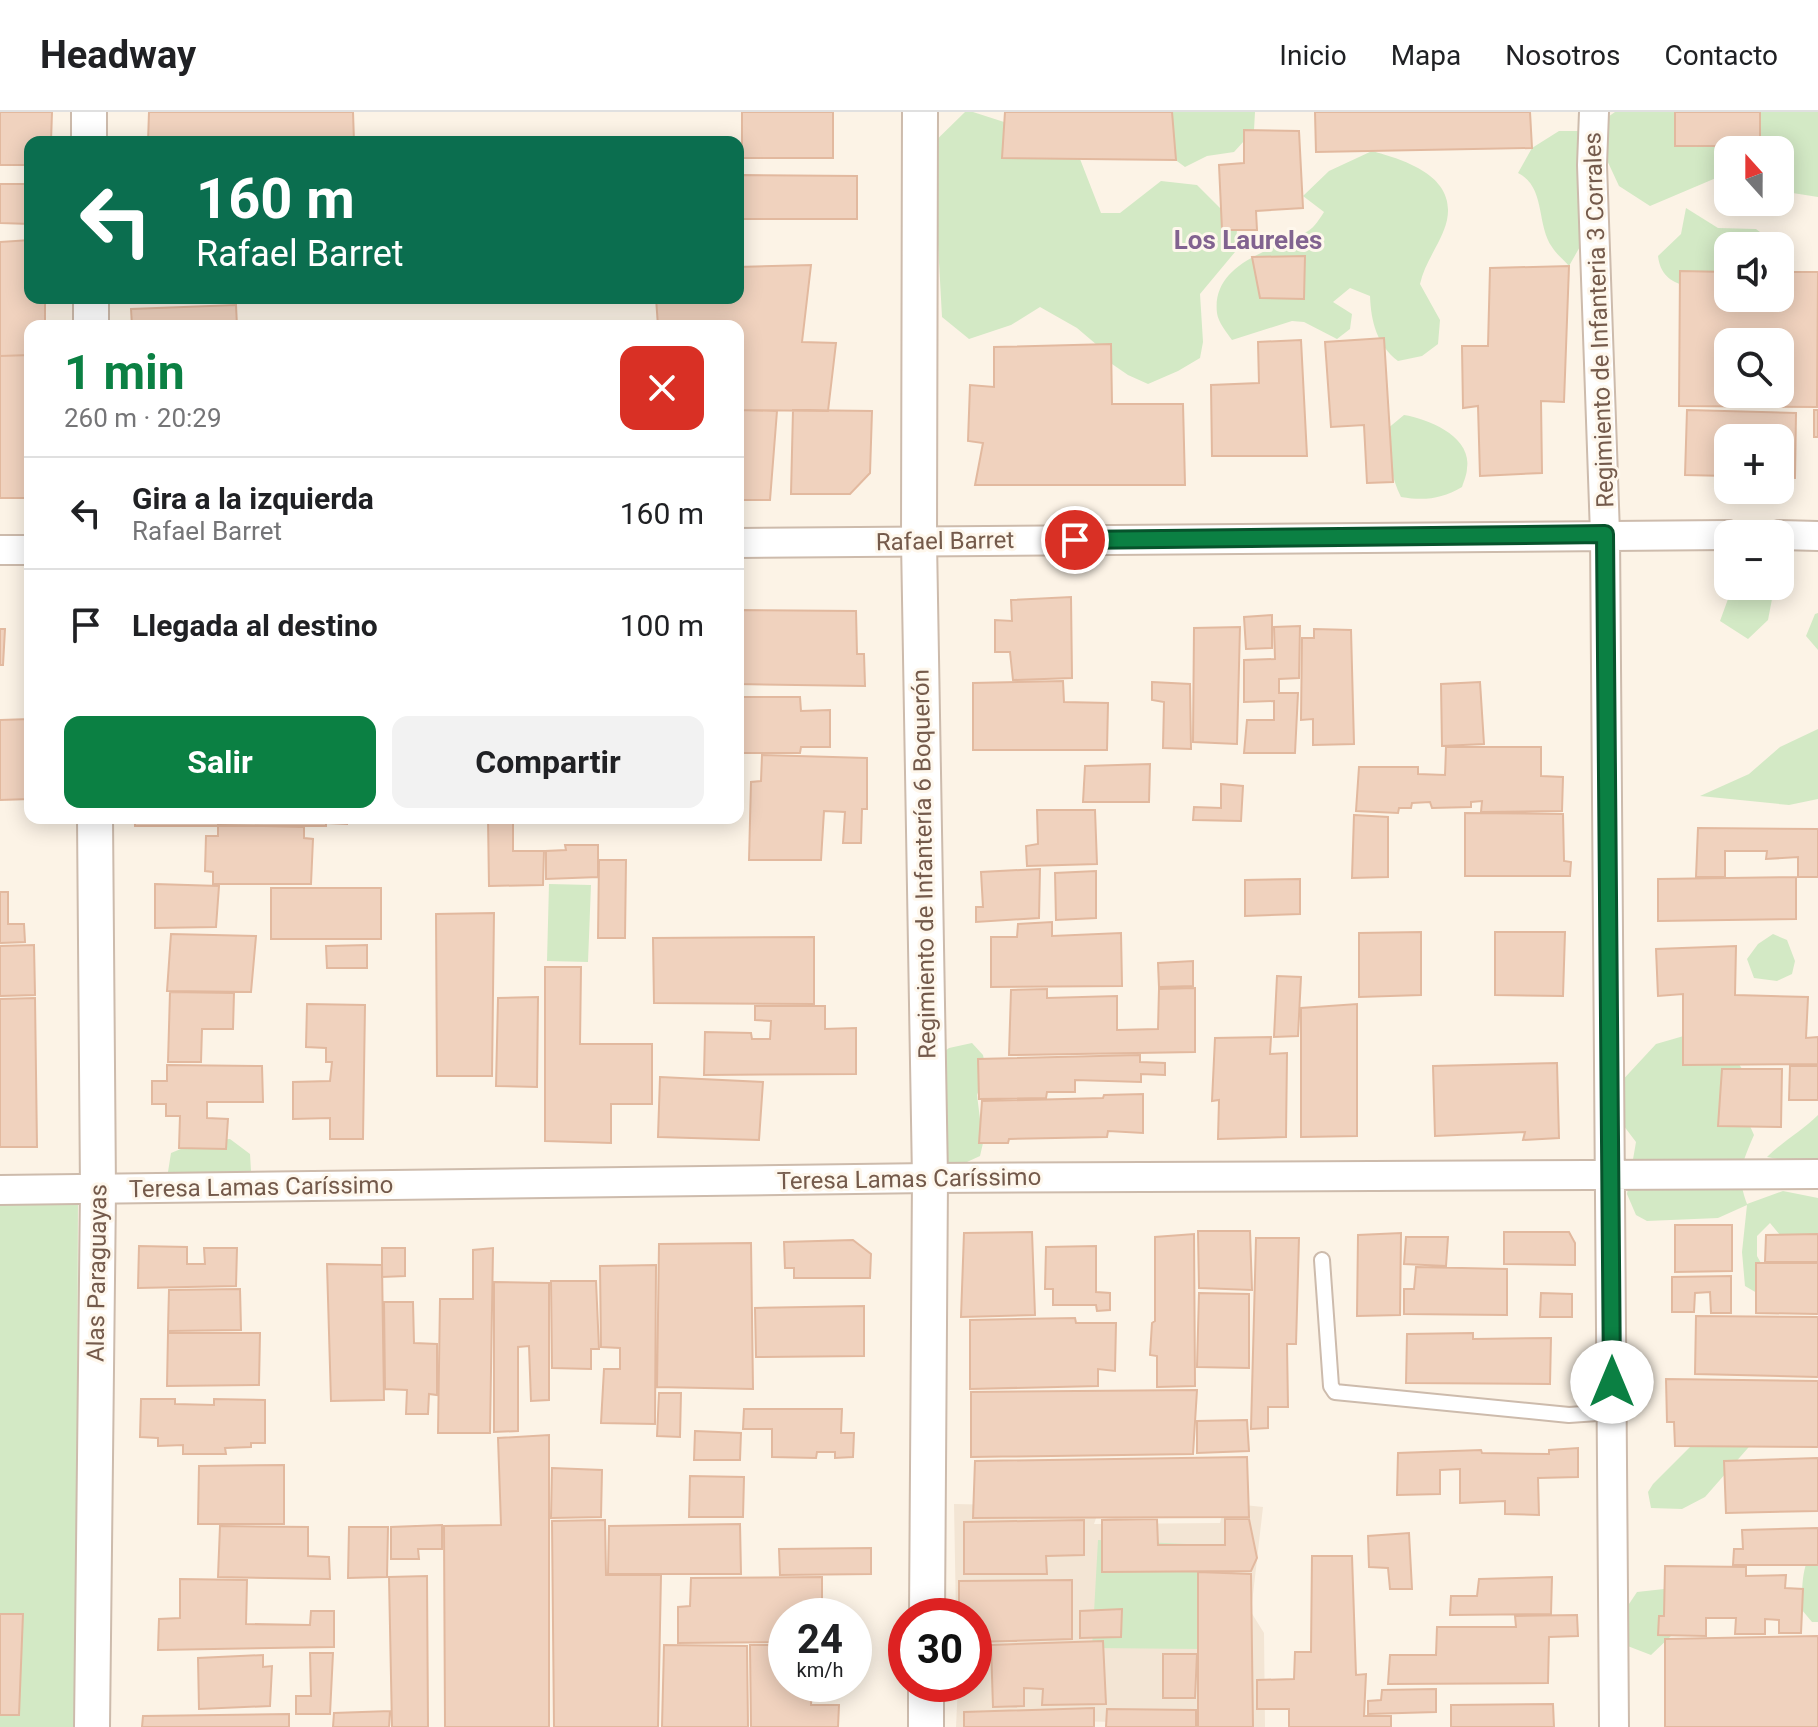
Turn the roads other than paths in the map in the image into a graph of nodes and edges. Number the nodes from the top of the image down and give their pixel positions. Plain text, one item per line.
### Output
1 (89, 112) edge
2 (920, 112) edge
3 (1594, 112) edge
4 (89, 136) edge
5 (1605, 534) junction
6 (1714, 535) edge
7 (1794, 535) edge
8 (1818, 536) edge
9 (919, 541) junction
10 (744, 543) edge
11 (0, 550) edge
12 (24, 550) edge
13 (95, 824) edge
14 (1818, 1174) edge
15 (1610, 1175) junction
16 (930, 1178) junction
17 (0, 1190) edge
18 (98, 1190) junction
19 (1322, 1260) dead end
20 (1612, 1412) junction
21 (927, 1598) edge
22 (926, 1702) edge
23 (92, 1727) edge
24 (926, 1727) edge
25 (1614, 1727) edge

1 - 4 street
2 - 9 street, Regimiento de Infantería 6 Boquerón
3 - 5 street, Regimiento de Infanteria 3 Corrales
5 - 6 street, Rafael Barret
5 - 9 street, Rafael Barret
5 - 15 street, Regimiento de Infanteria 3 Corrales
7 - 8 street
9 - 10 street, Rafael Barret
9 - 16 street, Regimiento de Infantería 6 Boquerón
11 - 12 street
13 - 18 street, Alas Paraguayas
14 - 15 street, Teresa Lamas Caríssimo
15 - 16 street, Teresa Lamas Caríssimo
15 - 20 street, Regimiento de Infanteria 3 Corrales
16 - 18 street, Teresa Lamas Caríssimo
16 - 21 street, Regimiento de Infantería 6 Boquerón
17 - 18 street, Teresa Lamas Caríssimo
18 - 23 street, Alas Paraguayas
19 - 20 lane
20 - 25 street, Regimiento de Infanteria 3 Corrales
22 - 24 street

